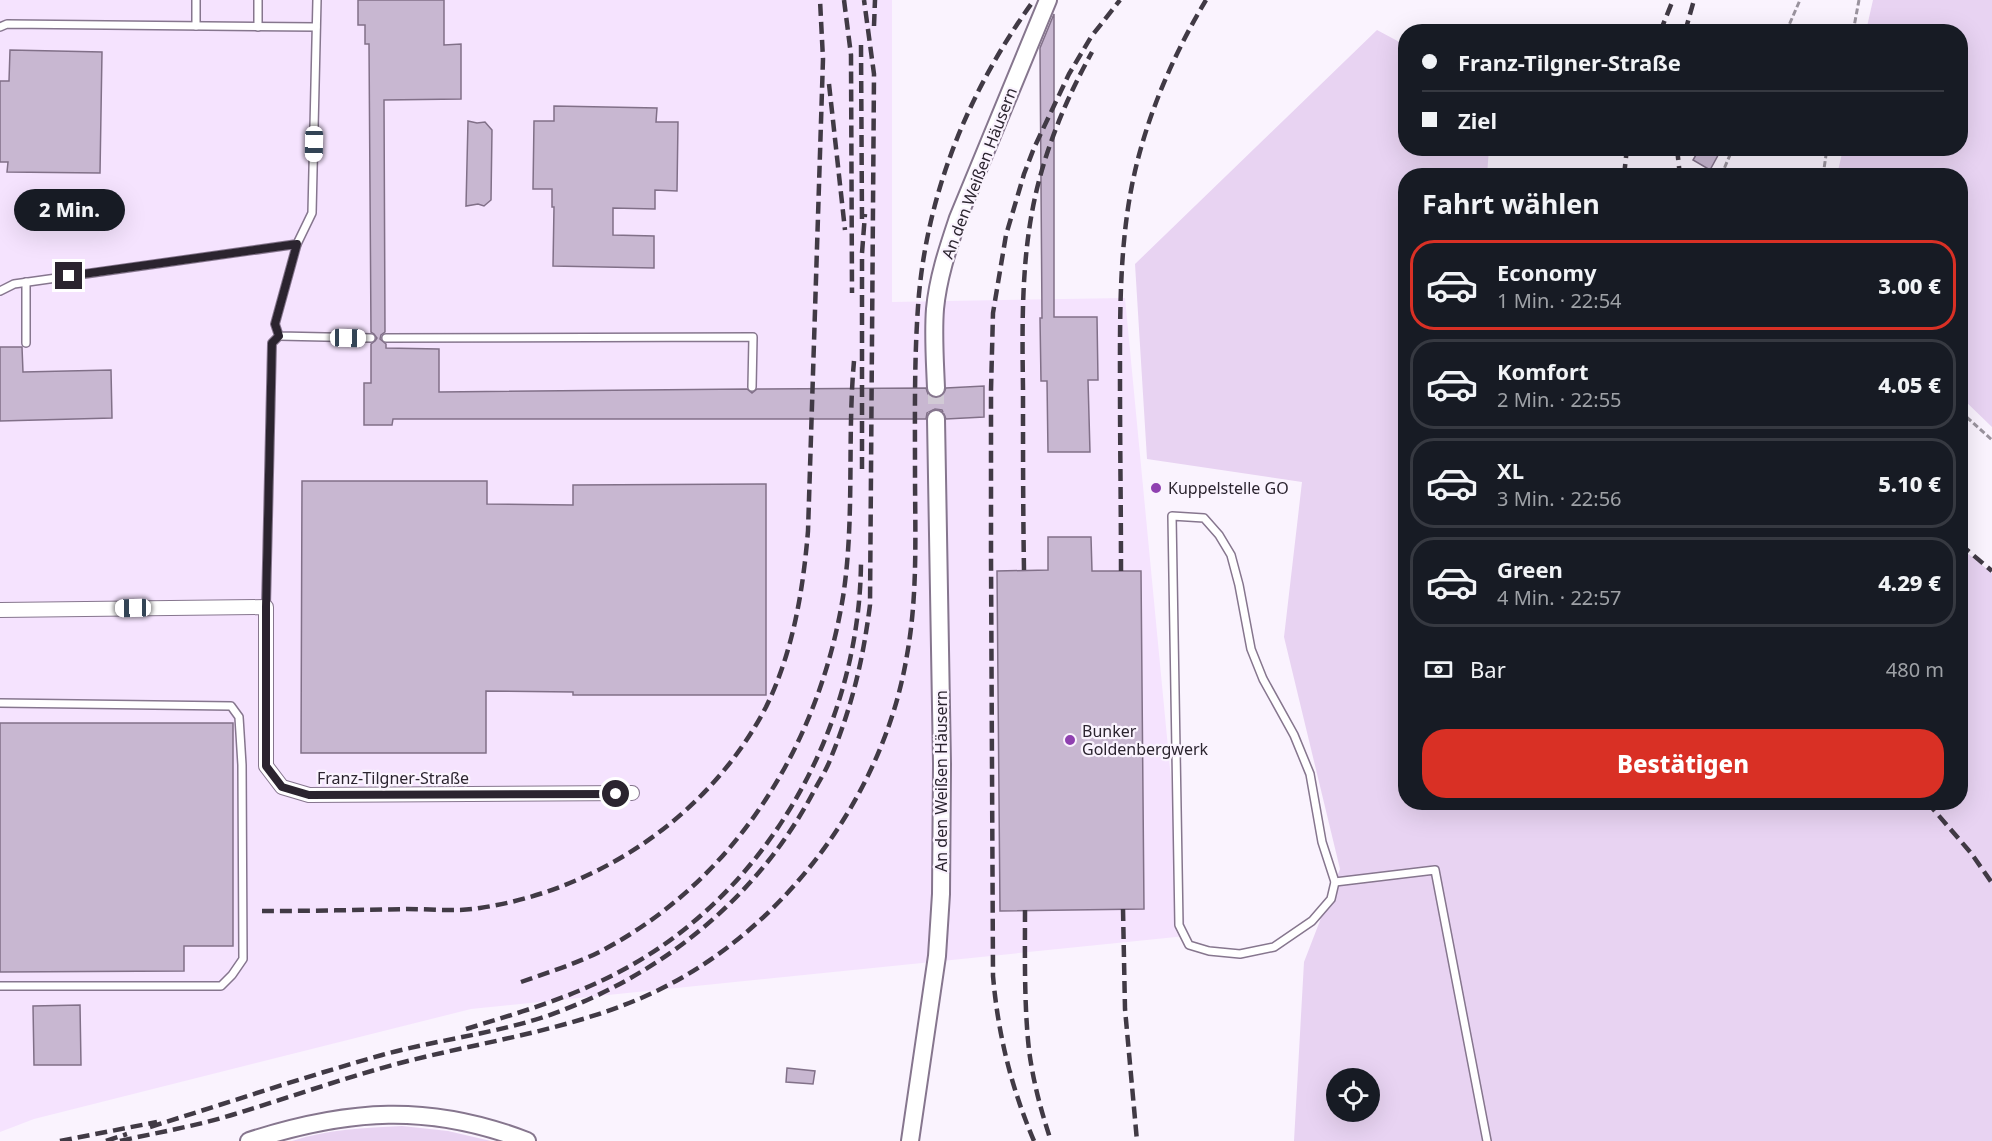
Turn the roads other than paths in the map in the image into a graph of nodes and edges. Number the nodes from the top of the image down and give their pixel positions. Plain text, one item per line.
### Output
1 (196, 0) edge
2 (258, 0) edge
3 (317, 0) edge
4 (1048, 0) edge
5 (196, 26) junction
6 (0, 27) edge
7 (258, 27) junction
8 (316, 27) junction
9 (297, 244) junction
10 (26, 282) junction
11 (0, 291) edge
12 (279, 336) junction
13 (371, 338) dead end
14 (386, 338) dead end
15 (26, 343) dead end
16 (752, 387) dead end
17 (936, 388) tunnel mouth
18 (936, 419) tunnel mouth
19 (266, 607) junction
20 (0, 610) edge
21 (0, 703) edge
22 (632, 794) dead end
23 (1335, 882) junction
24 (0, 986) edge
25 (249, 1141) edge
26 (527, 1141) edge
27 (910, 1141) edge
28 (1487, 1141) edge

1 - 5 lane
2 - 7 lane
3 - 8 lane
4 - 17 street, An den Weißen Häusern
5 - 6 lane
5 - 7 lane
7 - 8 lane
8 - 9 lane
9 - 10 lane
9 - 12 lane
10 - 11 lane
10 - 15 lane
12 - 13 lane
12 - 19 lane
14 - 16 lane
18 - 27 street, An den Weißen Häusern
19 - 20 street
19 - 22 street, Franz-Tilgner-Straße
21 - 24 lane
23 - 23 lane
23 - 28 lane
25 - 26 street

